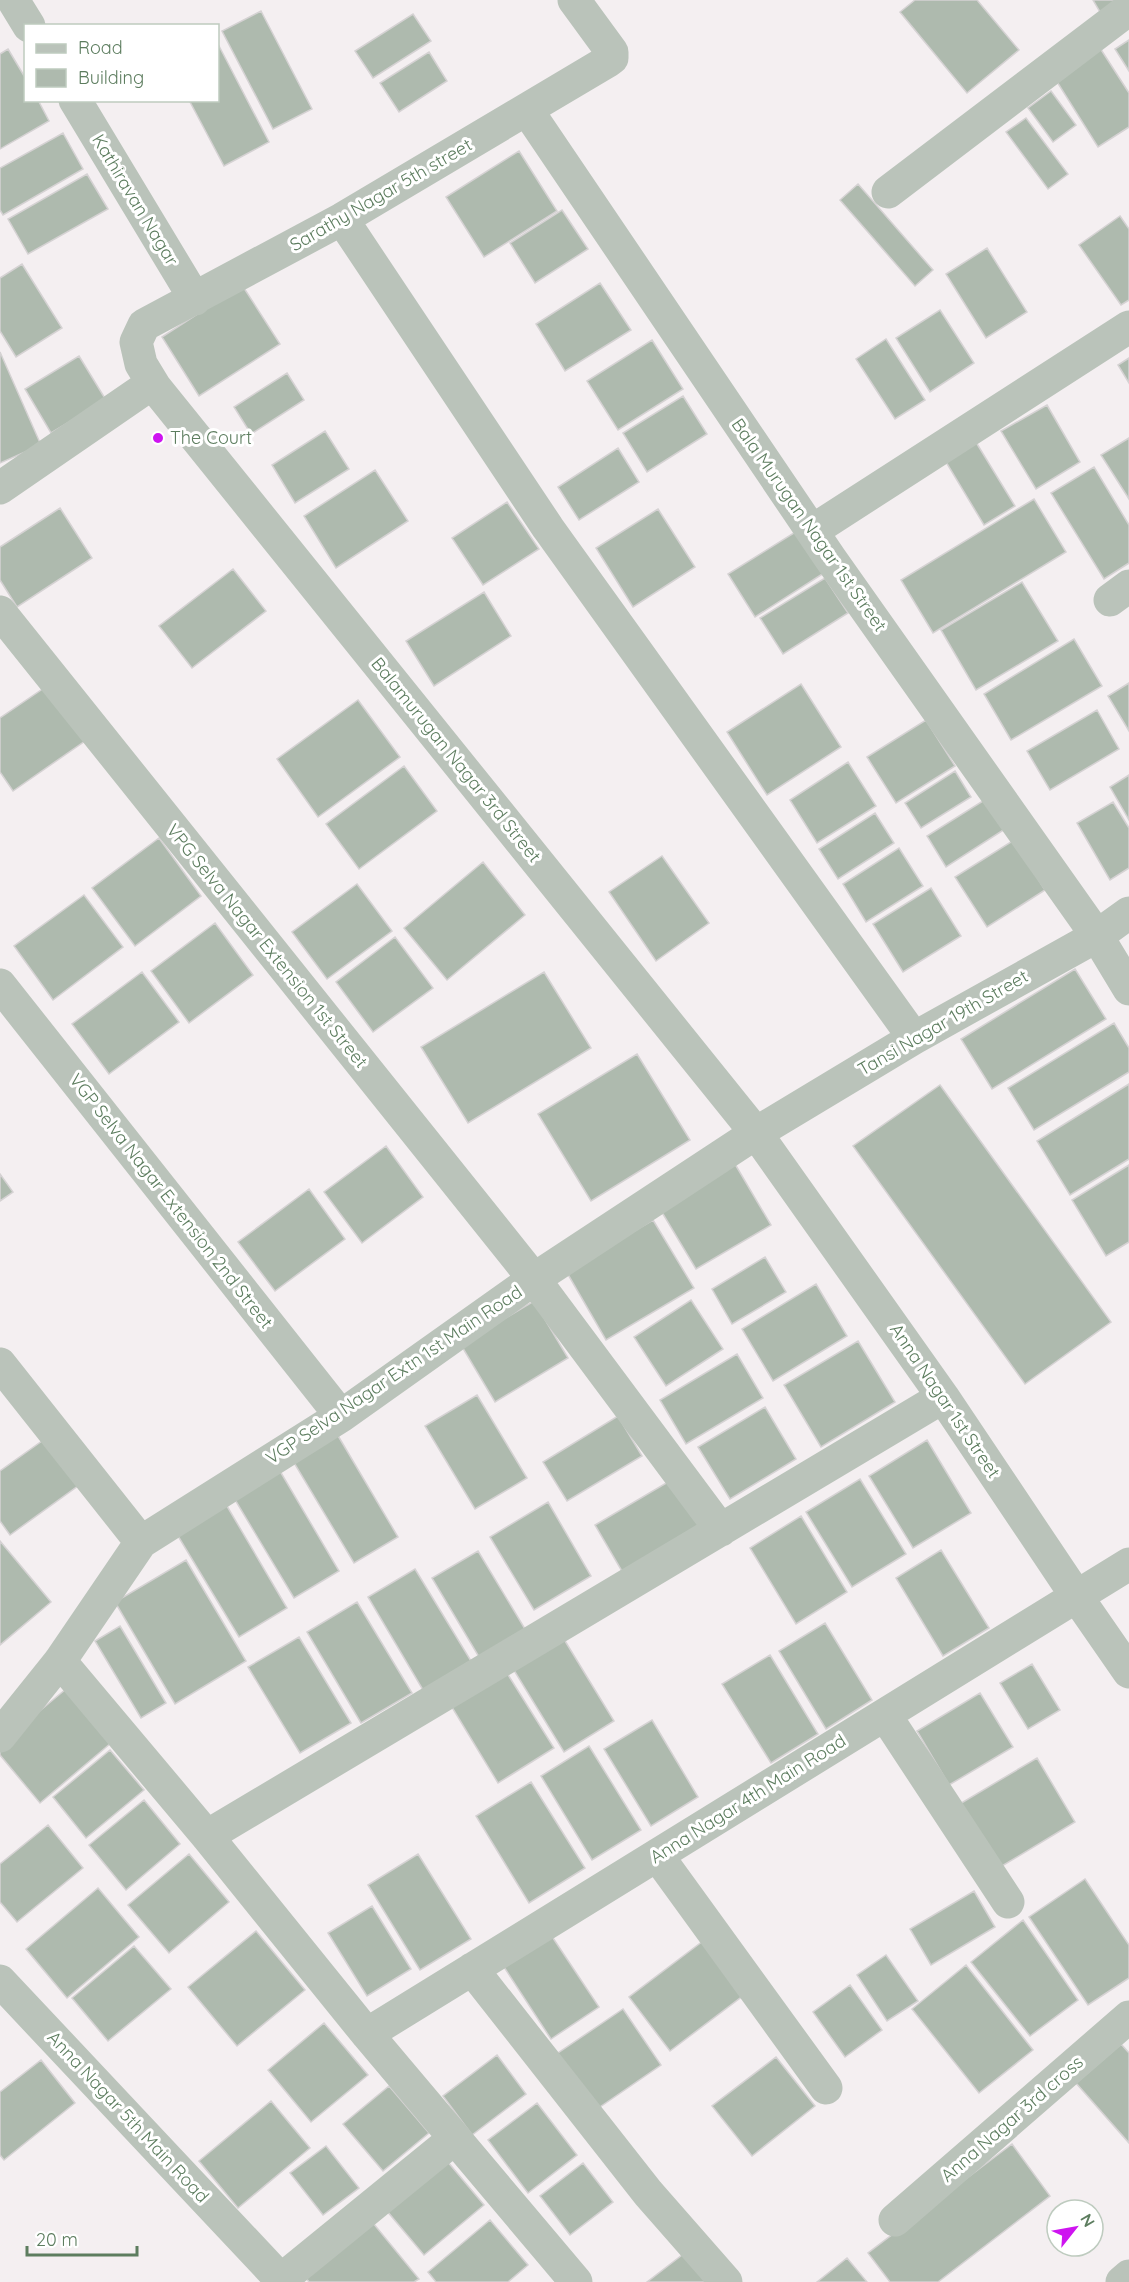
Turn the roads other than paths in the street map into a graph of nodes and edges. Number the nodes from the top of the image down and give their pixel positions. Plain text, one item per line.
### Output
1 (13, 0) edge
2 (574, 0) edge
3 (1129, 9) edge
4 (28, 24) edge
5 (76, 102) edge
6 (527, 110) junction
7 (888, 192) dead end
8 (342, 219) junction
9 (195, 300) junction
10 (1129, 327) edge
11 (155, 387) junction
12 (0, 488) edge
13 (812, 531) junction
14 (0, 612) edge
15 (1129, 913) edge
16 (1097, 936) junction
17 (0, 985) edge
18 (1129, 988) edge
19 (914, 1038) junction
20 (756, 1133) junction
21 (534, 1279) junction
22 (0, 1364) edge
23 (943, 1396) junction
24 (341, 1416) junction
25 (721, 1530) junction
26 (141, 1542) junction
27 (1129, 1563) edge
28 (1077, 1597) junction
29 (60, 1661) junction
30 (1129, 1672) edge
31 (885, 1715) junction
32 (0, 1736) edge
33 (207, 1836) junction
34 (657, 1855) junction
35 (1008, 1902) dead end
36 (472, 1969) junction
37 (0, 1981) edge
38 (1129, 2017) edge
39 (367, 2034) junction
40 (826, 2088) dead end
41 (455, 2138) junction
42 (895, 2220) dead end
43 (1129, 2276) edge
44 (282, 2280) edge
45 (576, 2282) edge
46 (726, 2282) edge
47 (1122, 2282) edge

1 - 4 street
2 - 6 street, Sarathy Nagar 5th street
3 - 7 street
5 - 9 street, Kathiravan Nagar
6 - 8 street, Sarathy Nagar 5th street
6 - 13 street, Bala Murugan Nagar 1st Street
8 - 9 street, Sarathy Nagar 5th street
8 - 19 street
9 - 11 street, Sarathy Nagar 5th street
10 - 13 street
11 - 12 street
11 - 20 street, Balamurugan Nagar 3rd Street
13 - 16 street, Bala Murugan Nagar 1st Street
14 - 21 street, VPG Selva Nagar Extension 1st Street
15 - 16 street, Tansi Nagar 19th Street
16 - 18 street, Bala Murugan Nagar 1st Street
16 - 19 street, Tansi Nagar 19th Street
17 - 24 street, VGP Selva Nagar Extension 2nd Street
19 - 20 street, Tansi Nagar 19th Street
20 - 21 street, VGP Selva Nagar Extn 1st Main Road
20 - 23 street, Anna Nagar 1st Street
21 - 24 street, VGP Selva Nagar Extn 1st Main Road
21 - 25 street, VPG Selva Nagar Extension 1st Street
22 - 26 street
23 - 25 street
23 - 28 street, Anna Nagar 1st Street
24 - 26 street, VGP Selva Nagar Extn 1st Main Road
25 - 33 street
26 - 29 street, VGP Selva Nagar Extn 1st Main Road
27 - 28 street, Anna Nagar 4th Main Road
28 - 30 street, Anna Nagar 1st Street
28 - 31 street, Anna Nagar 4th Main Road
29 - 32 street, VGP Selva Nagar Extn 1st Main Road
29 - 33 street
31 - 34 street, Anna Nagar 4th Main Road
31 - 35 street
33 - 39 street
34 - 36 street, Anna Nagar 4th Main Road
34 - 40 street
36 - 39 street, Anna Nagar 4th Main Road
36 - 46 street
37 - 44 street, Anna Nagar 5th Main Road
38 - 42 street, Anna Nagar 3rd cross
39 - 41 street
41 - 44 street, Anna Nagar 5th Main Road
41 - 45 street
43 - 47 street

